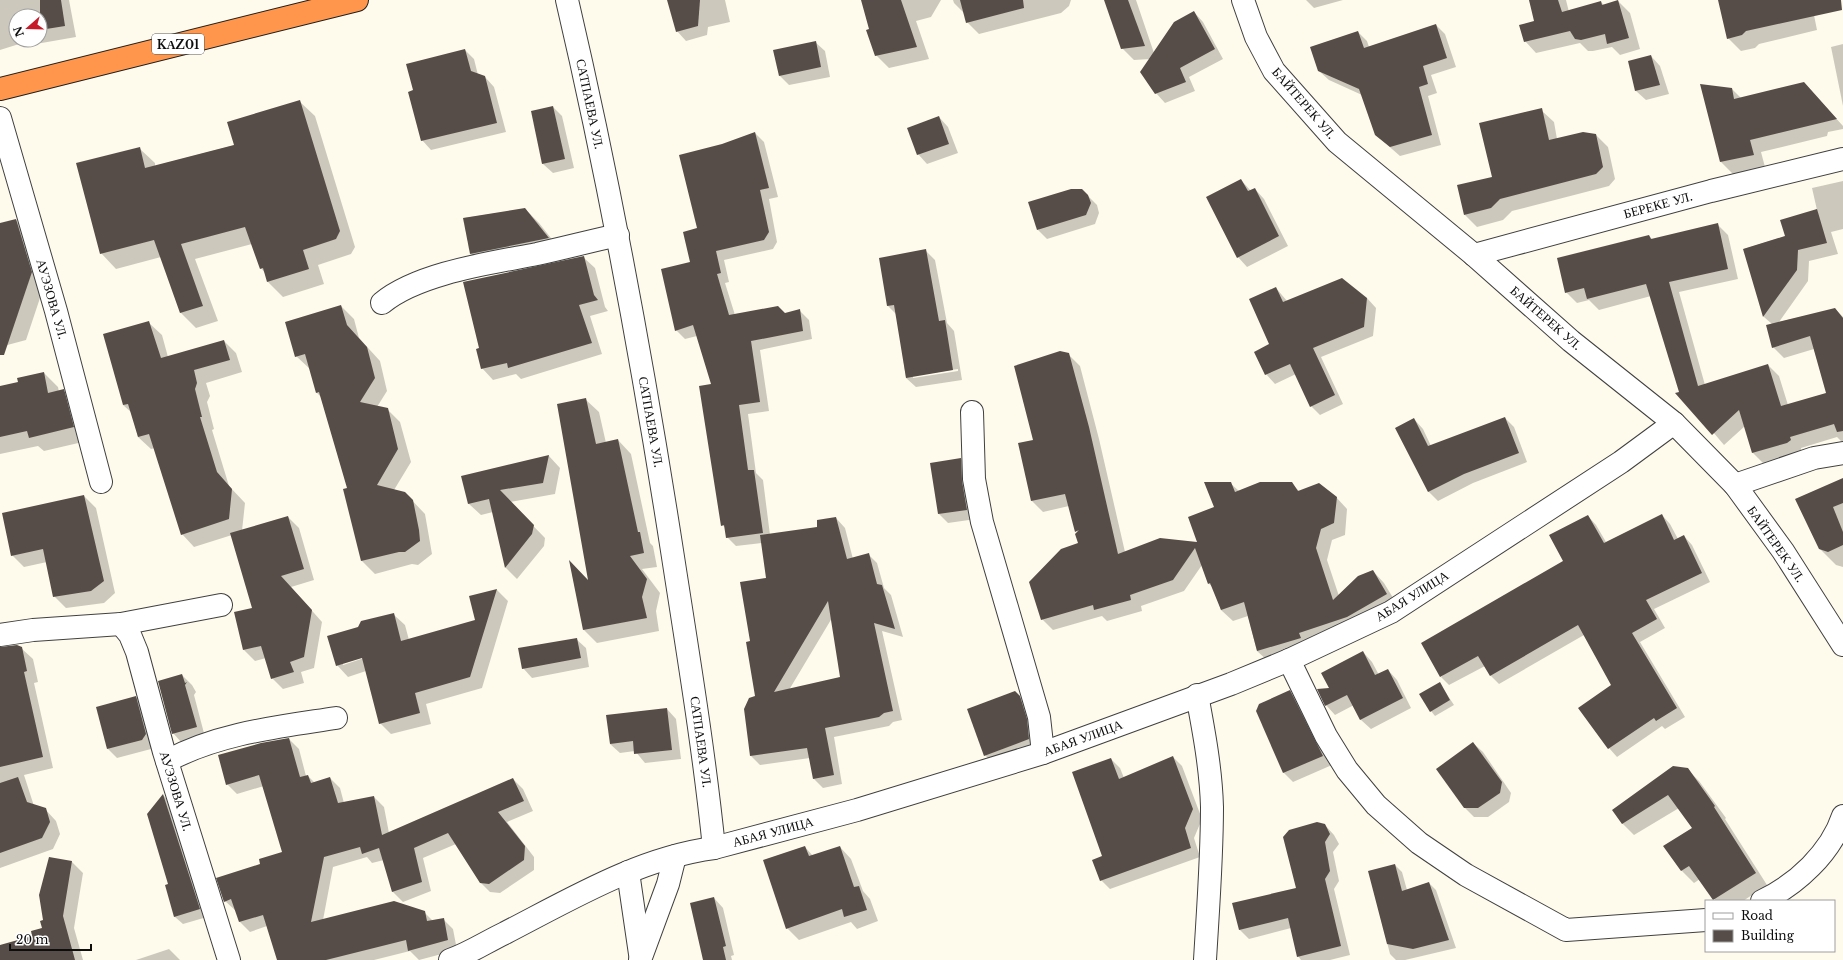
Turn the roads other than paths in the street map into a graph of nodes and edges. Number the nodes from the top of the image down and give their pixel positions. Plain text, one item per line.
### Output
1 (357, 0) edge
2 (567, 0) edge
3 (1243, 0) edge
4 (0, 88) edge
5 (0, 118) edge
6 (1843, 159) edge
7 (618, 235) junction
8 (1474, 255) junction
9 (382, 303) dead end
10 (972, 412) dead end
11 (1674, 423) junction
12 (1843, 453) edge
13 (101, 482) dead end
14 (1735, 485) junction
15 (221, 605) dead end
16 (121, 624) junction
17 (0, 635) edge
18 (1843, 646) edge
19 (1289, 660) junction
20 (1197, 696) junction
21 (336, 718) dead end
22 (1043, 753) junction
23 (167, 761) junction
24 (1843, 816) edge
25 (714, 848) junction
26 (675, 856) junction
27 (628, 872) junction
28 (1764, 900) edge
29 (1705, 920) edge
30 (640, 958) edge
31 (229, 960) edge
32 (450, 960) edge
33 (1205, 960) edge

1 - 4 highway, KАZ01
2 - 7 street, САТПАЕВА УЛ.
3 - 8 street, БАЙТЕРЕК УЛ.
5 - 13 street, АУЭЗОВА УЛ.
6 - 8 street, БЕРЕКЕ УЛ.
7 - 9 street
7 - 25 street, САТПАЕВА УЛ.
8 - 11 street, БАЙТЕРЕК УЛ.
10 - 22 street
11 - 14 street, БАЙТЕРЕК УЛ.
11 - 19 street, АБАЯ УЛИЦА
12 - 14 street
14 - 18 street, БАЙТЕРЕК УЛ.
15 - 16 street
16 - 17 street
16 - 23 street, АУЭЗОВА УЛ.
19 - 20 street, АБАЯ УЛИЦА
19 - 29 street
20 - 22 street, АБАЯ УЛИЦА
20 - 33 street
21 - 23 street
22 - 25 street, АБАЯ УЛИЦА
23 - 31 street, АУЭЗОВА УЛ.
24 - 28 street
25 - 26 street, АБАЯ УЛИЦА
26 - 27 street, АБАЯ УЛИЦА
26 - 30 street
27 - 30 street
27 - 32 street, АБАЯ УЛИЦА

